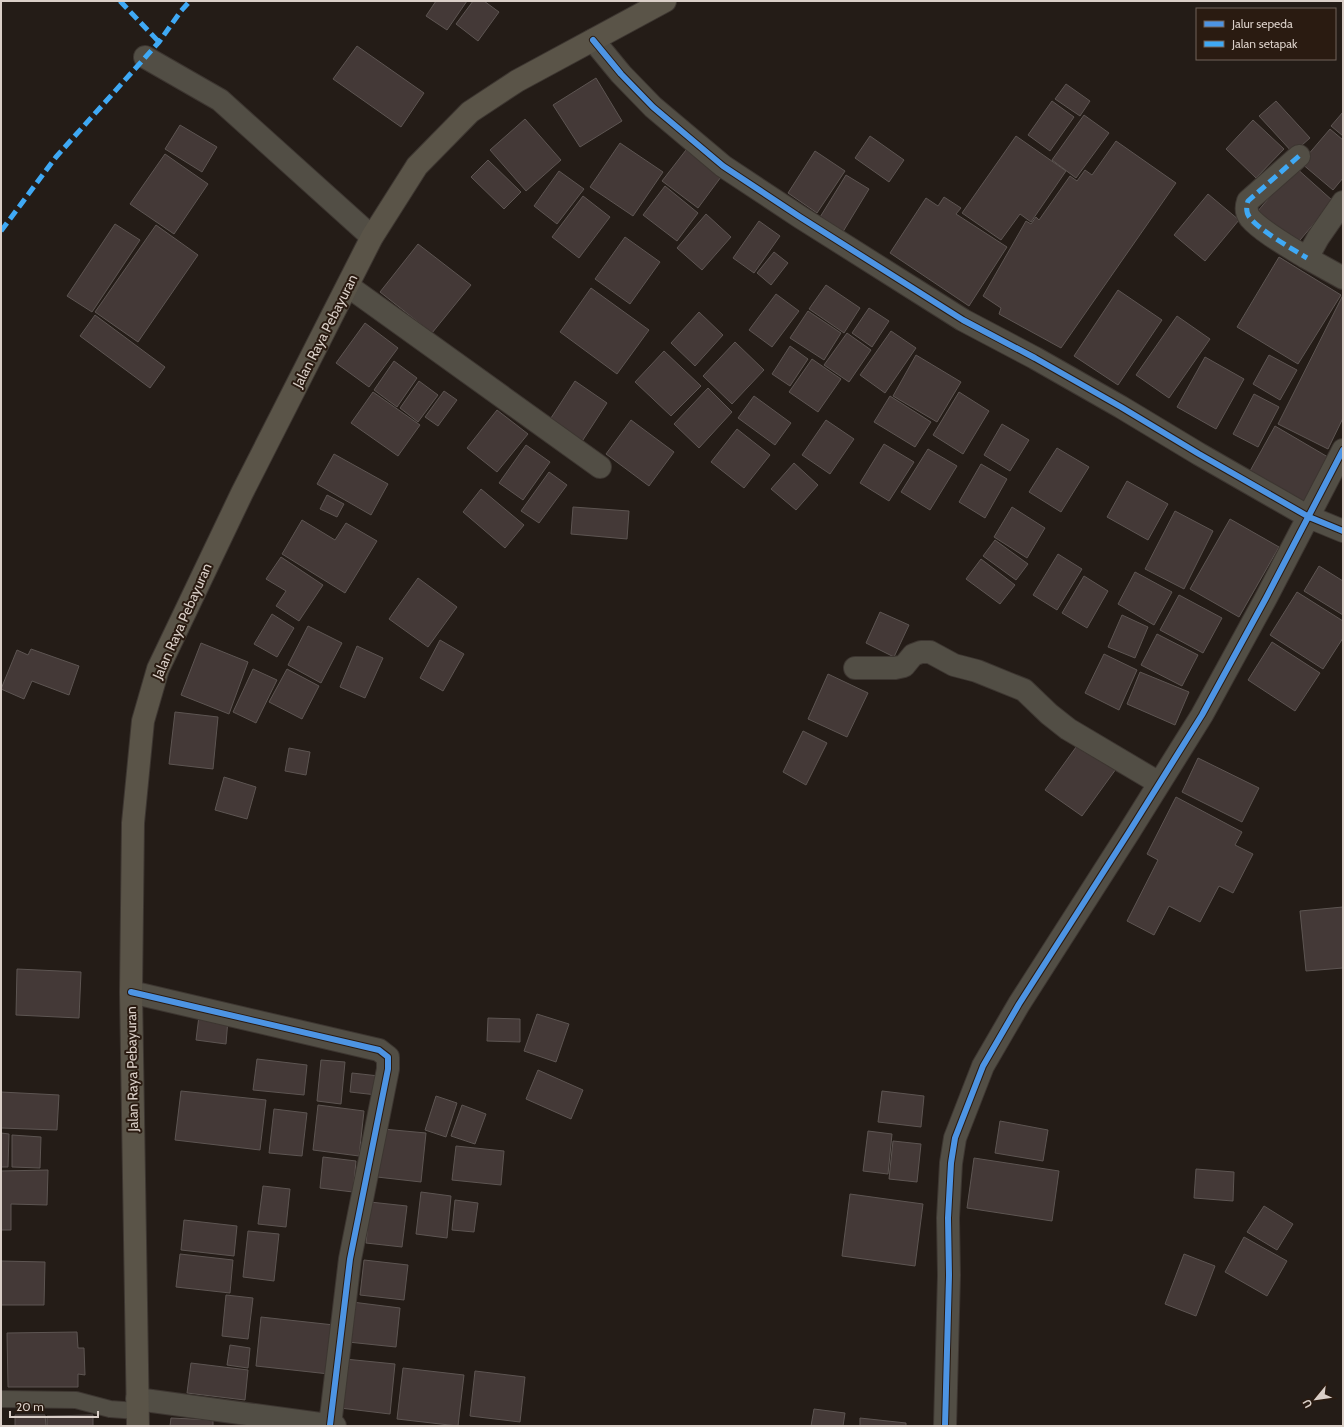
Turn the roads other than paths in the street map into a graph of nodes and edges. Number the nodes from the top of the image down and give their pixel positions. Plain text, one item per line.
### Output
1 (665, 1) edge
2 (593, 40) junction
3 (145, 57) dead end
4 (1299, 156) dead end
5 (1343, 202) edge
6 (372, 237) junction
7 (1307, 258) junction
8 (1343, 278) edge
9 (348, 286) junction
10 (1343, 450) edge
11 (600, 467) dead end
12 (1309, 517) junction
13 (1343, 531) edge
14 (855, 668) dead end
15 (1160, 783) junction
16 (130, 992) junction
17 (1, 1399) edge
18 (137, 1412) edge
19 (333, 1426) edge
20 (945, 1426) edge

1 - 2 main road, Jalan Raya Pebayuran
2 - 6 main road, Jalan Raya Pebayuran
2 - 12 street
3 - 6 street
4 - 7 street
5 - 7 street
6 - 9 main road, Jalan Raya Pebayuran
7 - 8 street
9 - 11 street
9 - 16 main road, Jalan Raya Pebayuran
10 - 12 street
12 - 13 street
12 - 15 street
14 - 15 street
15 - 20 street
16 - 18 main road, Jalan Raya Pebayuran
16 - 19 street
17 - 18 lane
18 - 19 street

